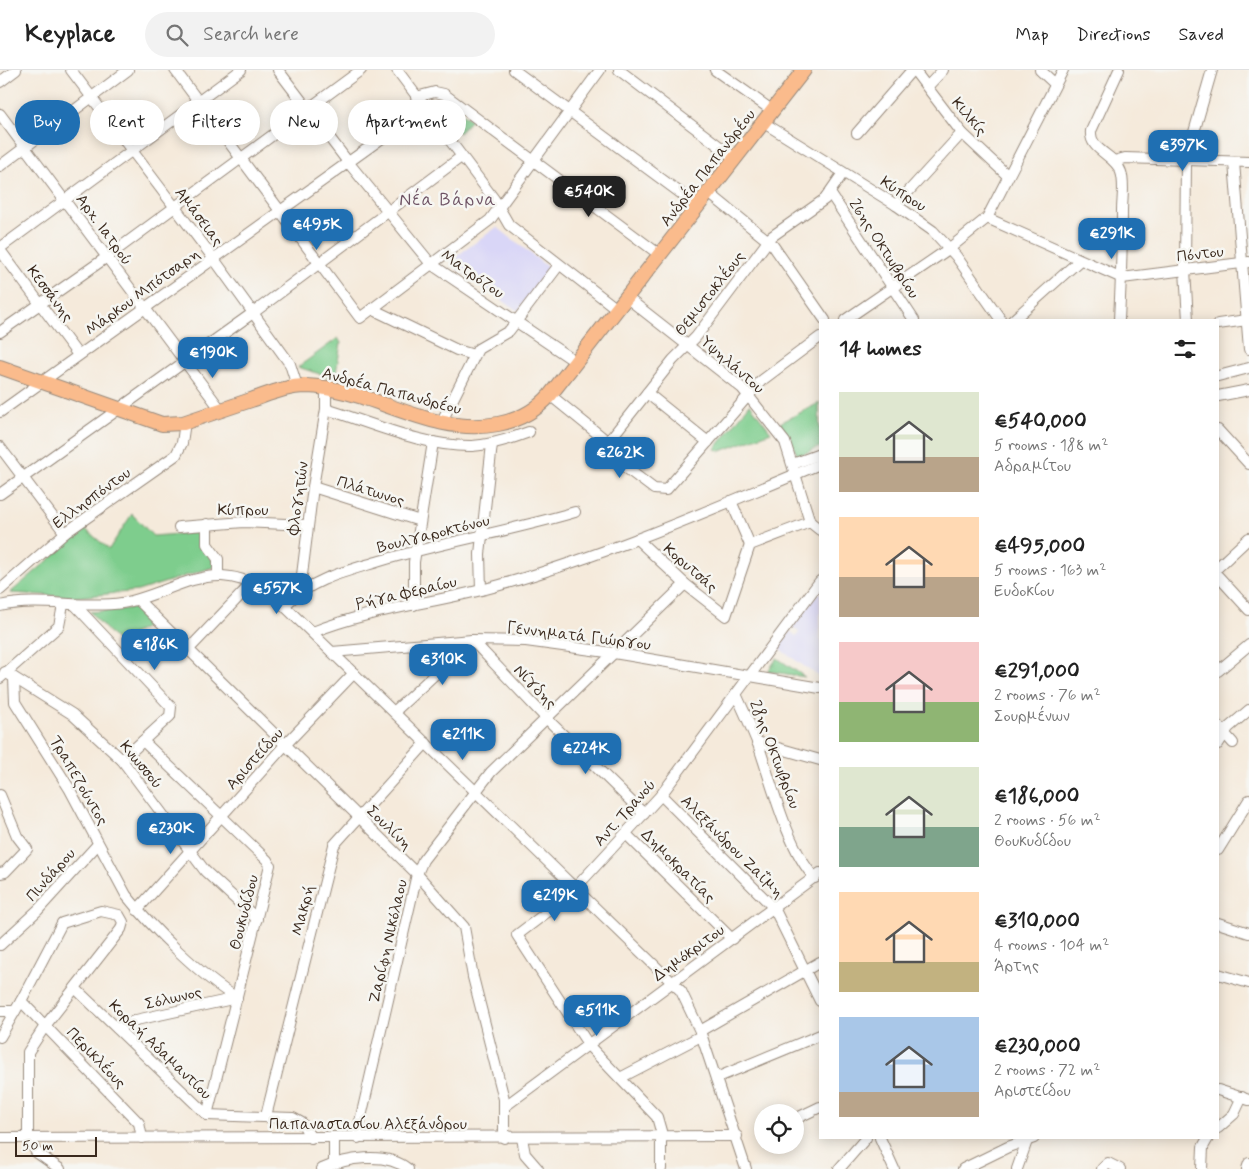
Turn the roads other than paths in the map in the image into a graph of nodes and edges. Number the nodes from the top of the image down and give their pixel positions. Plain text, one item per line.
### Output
1 (16, 70) edge
2 (71, 70) edge
3 (128, 70) edge
4 (175, 70) edge
5 (241, 70) edge
6 (278, 70) edge
7 (361, 70) edge
8 (514, 70) edge
9 (600, 70) edge
10 (619, 70) edge
11 (715, 70) edge
12 (804, 70) edge
13 (913, 70) edge
14 (943, 70) edge
15 (1040, 70) edge
16 (1063, 70) edge
17 (1119, 70) edge
18 (1212, 70) edge
19 (402, 72) edge
20 (0, 82) edge
21 (1055, 84) junction
22 (928, 86) junction
23 (416, 97) junction
24 (91, 98) junction
25 (197, 100) edge
26 (201, 100) edge
27 (300, 100) edge
28 (321, 100) edge
29 (418, 100) edge
30 (570, 111) junction
31 (773, 111) junction
32 (0, 114) edge
33 (174, 120) edge
34 (764, 123) junction
35 (857, 133) dead end
36 (962, 133) junction
37 (270, 138) edge
38 (230, 145) edge
39 (335, 145) edge
40 (372, 145) edge
41 (452, 145) edge
42 (25, 148) junction
43 (132, 152) junction
44 (461, 157) junction
45 (241, 159) junction
46 (736, 159) junction
47 (1186, 160) junction
48 (533, 161) junction
49 (1114, 161) junction
50 (348, 162) junction
51 (1234, 162) junction
52 (1249, 162) edge
53 (0, 166) edge
54 (843, 173) junction
55 (1008, 176) junction
56 (709, 193) junction
57 (830, 193) junction
58 (66, 201) junction
59 (896, 205) junction
60 (698, 206) junction
61 (175, 207) junction
62 (499, 208) junction
63 (280, 211) junction
64 (390, 212) junction
65 (988, 218) junction
66 (768, 241) junction
67 (950, 248) junction
68 (0, 249) edge
69 (660, 255) junction
70 (108, 257) junction
71 (214, 259) junction
72 (1080, 260) junction
73 (1246, 262) edge
74 (320, 264) junction
75 (431, 264) junction
76 (559, 265) junction
77 (1185, 270) junction
78 (1122, 278) junction
79 (893, 287) junction
80 (626, 297) junction
81 (41, 304) junction
82 (144, 308) junction
83 (372, 309) junction
84 (617, 309) junction
85 (253, 313) junction
86 (824, 319) edge
87 (846, 319) edge
88 (913, 319) edge
89 (999, 319) edge
90 (1015, 319) edge
91 (1119, 319) edge
92 (1188, 319) edge
93 (1247, 320) junction
94 (516, 322) junction
95 (1219, 324) edge
96 (0, 332) edge
97 (819, 338) edge
98 (688, 346) junction
99 (1249, 349) edge
100 (78, 355) junction
101 (474, 355) junction
102 (185, 362) junction
103 (576, 362) junction
104 (0, 367) edge
105 (1249, 368) edge
106 (1219, 376) edge
107 (41, 382) junction
108 (297, 386) junction
109 (326, 389) junction
110 (1249, 390) edge
111 (647, 393) junction
112 (748, 394) junction
113 (550, 395) junction
114 (1219, 396) edge
115 (326, 409) junction
116 (118, 410) junction
117 (221, 410) junction
118 (0, 412) edge
119 (185, 422) junction
120 (441, 423) junction
121 (1219, 431) edge
122 (529, 432) dead end
123 (432, 442) junction
124 (608, 442) junction
125 (708, 442) junction
126 (492, 444) junction
127 (0, 447) edge
128 (819, 455) edge
129 (819, 464) edge
130 (1249, 464) edge
131 (794, 469) junction
132 (23, 477) junction
133 (313, 487) junction
134 (0, 494) edge
135 (731, 501) junction
136 (575, 512) dead end
137 (420, 521) junction
138 (810, 522) junction
139 (207, 524) junction
140 (307, 525) junction
141 (179, 527) dead end
142 (819, 529) edge
143 (65, 533) junction
144 (482, 535) junction
145 (1249, 538) edge
146 (637, 539) junction
147 (750, 545) junction
148 (415, 551) junction
149 (1219, 566) edge
150 (218, 576) junction
151 (1219, 577) edge
152 (819, 582) edge
153 (252, 583) junction
154 (685, 584) junction
155 (0, 590) edge
156 (481, 590) junction
157 (300, 591) junction
158 (138, 600) junction
159 (63, 605) junction
160 (75, 605) junction
161 (285, 605) junction
162 (414, 605) junction
163 (0, 606) edge
164 (1249, 610) edge
165 (313, 632) junction
166 (472, 640) junction
167 (1249, 645) edge
168 (188, 650) junction
169 (332, 652) junction
170 (614, 653) junction
171 (1219, 671) edge
172 (354, 673) junction
173 (6, 676) edge
174 (751, 676) junction
175 (819, 688) edge
176 (736, 694) junction
177 (1249, 710) edge
178 (395, 711) junction
179 (546, 718) junction
180 (1221, 730) edge
181 (143, 742) junction
182 (426, 742) junction
183 (757, 742) junction
184 (1233, 743) dead end
185 (285, 746) junction
186 (122, 760) junction
187 (819, 760) edge
188 (476, 791) junction
189 (0, 795) edge
190 (662, 795) junction
191 (1249, 800) edge
192 (644, 814) junction
193 (222, 816) junction
194 (358, 816) junction
195 (626, 834) junction
196 (98, 844) junction
197 (1219, 848) edge
198 (191, 852) junction
199 (0, 873) edge
200 (818, 873) edge
201 (417, 874) junction
202 (576, 888) junction
203 (774, 908) junction
204 (138, 910) junction
205 (257, 919) junction
206 (1219, 923) edge
207 (1249, 933) edge
208 (732, 939) junction
209 (0, 945) edge
210 (819, 963) edge
211 (805, 971) junction
212 (1219, 974) edge
213 (674, 982) junction
214 (1249, 983) edge
215 (76, 989) junction
216 (237, 998) junction
217 (819, 998) edge
218 (21, 1001) junction
219 (0, 1011) edge
220 (15, 1011) junction
221 (46, 1026) junction
222 (117, 1028) junction
223 (700, 1034) junction
224 (819, 1035) edge
225 (0, 1037) edge
226 (587, 1044) junction
227 (620, 1078) junction
228 (716, 1078) junction
229 (1219, 1090) edge
230 (1245, 1098) edge
231 (504, 1107) junction
232 (819, 1107) edge
233 (208, 1115) junction
234 (804, 1115) edge
235 (266, 1116) junction
236 (1219, 1127) edge
237 (737, 1136) junction
238 (662, 1137) junction
239 (0, 1138) edge
240 (29, 1138) junction
241 (142, 1138) junction
242 (311, 1138) junction
243 (334, 1138) junction
244 (358, 1138) junction
245 (504, 1138) junction
246 (522, 1138) junction
247 (865, 1139) edge
248 (880, 1139) edge
249 (1028, 1139) edge
250 (1030, 1139) edge
251 (1208, 1139) edge
252 (334, 1163) junction
253 (1249, 1163) edge
254 (373, 1164) edge
255 (1104, 1166) edge
256 (60, 1169) edge
257 (322, 1169) edge
258 (408, 1169) edge
259 (538, 1169) edge
260 (661, 1169) edge
261 (746, 1169) edge
262 (839, 1169) edge
263 (894, 1169) edge
264 (963, 1169) edge
265 (1017, 1169) edge
266 (1120, 1169) edge
267 (1202, 1169) edge
268 (1247, 1169) edge

1 - 20 street
2 - 24 street, Αμάσειας
3 - 24 street
4 - 25 street
5 - 26 street
6 - 27 street, Ματρόζου
7 - 28 street
8 - 30 street
9 - 30 street
10 - 46 street
11 - 31 street
12 - 31 main road, Ανδρέα Παπανδρέου
13 - 22 street, Κιλκίς
13 - 35 street
14 - 22 street
15 - 21 street
16 - 21 street
17 - 49 street
18 - 47 street
19 - 23 street
21 - 55 street
22 - 36 street, Κιλκίς
23 - 29 street
23 - 48 street
24 - 42 street
24 - 43 street, Αμάσειας
30 - 48 street
30 - 60 street
31 - 34 main road, Ανδρέα Παπανδρέου
32 - 42 street, Αρχ. Ιατρού
33 - 43 street
34 - 46 main road, Ανδρέα Παπανδρέου
34 - 54 street, Κύπρου
36 - 55 street, Κιλκίς
36 - 59 street
37 - 45 street
38 - 45 street
39 - 50 street, Ματρόζου
40 - 50 street, Μάρκου Μπότσαρη
41 - 44 street
42 - 53 street
42 - 58 street, Αρχ. Ιατρού
43 - 58 street
43 - 61 street, Αμάσειας
44 - 62 street
44 - 64 street
45 - 61 street
45 - 63 street
46 - 56 main road, Ανδρέα Παπανδρέου
47 - 49 street
47 - 51 street
47 - 77 street
48 - 62 street
48 - 69 street
49 - 78 street
50 - 63 street, Μάρκου Μπότσαρη
50 - 64 street, Ματρόζου
51 - 52 street
51 - 73 street
54 - 57 street, Θεμιστοκλέους
54 - 59 street, Κύπρου
55 - 65 street
56 - 60 main road, Ανδρέα Παπανδρέου
56 - 66 street
57 - 66 street, Θεμιστοκλέους
57 - 79 street, 26ης Οκτωβρίου
58 - 68 street
58 - 70 street, Αρχ. Ιατρού
59 - 67 street, Κύπρου
60 - 69 main road, Ανδρέα Παπανδρέου
61 - 70 street
61 - 71 street, Αμάσειας
62 - 75 street
62 - 76 street
63 - 71 street, Μάρκου Μπότσαρη
63 - 74 street
64 - 74 street
64 - 75 street, Ματρόζου
65 - 67 street
65 - 72 street
66 - 86 street
66 - 98 street, Θεμιστοκλέους
67 - 79 street
67 - 89 street, Κύπρου
68 - 81 street, Κεσσάνης
69 - 80 main road, Ανδρέα Παπανδρέου
70 - 81 street
70 - 82 street, Αρχ. Ιατρού
71 - 82 street, Μάρκου Μπότσαρη
71 - 85 street, Αμάσειας
72 - 78 street
72 - 90 street
73 - 77 street, Πόντου
73 - 93 street
74 - 83 street
74 - 85 street
75 - 83 street
75 - 94 street, Ματρόζου
76 - 84 street
76 - 94 street
77 - 78 street, Πόντου
77 - 92 street
78 - 91 street
79 - 87 street
79 - 88 street, 26ης Οκτωβρίου
80 - 84 main road, Ανδρέα Παπανδρέου
80 - 98 street, Υψηλάντου
81 - 96 street
81 - 100 street, Κεσσάνης
82 - 100 street, Μάρκου Μπότσαρη
82 - 102 street, Αρχ. Ιατρού
83 - 101 street
84 - 103 main road, Ανδρέα Παπανδρέου
85 - 102 street
85 - 108 street, Αμάσειας
93 - 95 street
93 - 99 street
94 - 101 street
94 - 103 street, Ματρόζου
97 - 112 street
98 - 111 street, Θεμιστοκλέους
98 - 112 street, Υψηλάντου
100 - 107 street, Μάρκου Μπότσαρη
101 - 120 street
102 - 116 street
102 - 117 street, Αρχ. Ιατρού
103 - 113 main road, Ανδρέα Παπανδρέου
104 - 107 main road, Ανδρέα Παπανδρέου
105 - 106 street
107 - 116 main road, Ανδρέα Παπανδρέου
107 - 118 street, Μάρκου Μπότσαρη
108 - 109 main road, Ανδρέα Παπανδρέου
108 - 117 main road, Ανδρέα Παπανδρέου
109 - 115 street, Φλογητών
109 - 120 main road, Ανδρέα Παπανδρέου
110 - 114 street
111 - 124 street, Θεμιστοκλέους
111 - 125 street
112 - 125 street
112 - 131 street, Υψηλάντου
113 - 120 main road, Ανδρέα Παπανδρέου
113 - 124 street
115 - 123 street
115 - 133 street, Φλογητών
116 - 119 main road, Ανδρέα Παπανδρέου
116 - 132 street
117 - 119 main road, Ανδρέα Παπανδρέου
119 - 143 street, Ελλησπόντου
121 - 130 street
122 - 126 street
123 - 126 street
123 - 137 street
124 - 125 street
126 - 144 street
127 - 132 street
128 - 131 street, Ρήγα Φεραίου
129 - 131 street, Ρήγα Φεραίου
131 - 135 street, Ρήγα Φεραίου
131 - 138 street, Υψηλάντου
132 - 134 street
132 - 143 street
133 - 137 street, Πλάτωνος
133 - 140 street, Φλογητών
135 - 146 street, Ρήγα Φεραίου
135 - 147 street
136 - 144 street, Βουλγαροκτόνου
137 - 148 street
138 - 142 street
138 - 147 street
139 - 140 street, Κύπρου
139 - 141 street, Κύπρου
139 - 150 street
140 - 157 street, Φλογητών
143 - 155 street, Ελλησπόντου
144 - 148 street, Βουλγαροκτόνου
144 - 156 street
145 - 149 street
146 - 154 street, Κορυτσάς
146 - 156 street, Ρήγα Φεραίου
147 - 154 street, Κορυτσάς
148 - 157 street, Βουλγαροκτόνου
148 - 162 street
150 - 153 street
150 - 158 street
151 - 164 street
152 - 174 street, Αντ. Τρανού
153 - 161 street
153 - 168 street
154 - 170 street, Ζαρίφη Νικόλαου
156 - 162 street, Ρήγα Φεραίου
157 - 161 street
158 - 160 street
158 - 168 street, Σουλίνη
159 - 160 street
159 - 163 street
159 - 173 street
160 - 181 street
161 - 165 street
162 - 165 street, Ρήγα Φεραίου
165 - 169 street
166 - 169 street, Γεννηματά Γιώργου
166 - 170 street, Γεννηματά Γιώργου
166 - 178 street
166 - 179 street, Νίγδης
167 - 171 street
168 - 185 street, Σουλίνη
169 - 172 street
170 - 174 street, Γεννηματά Γιώργου
170 - 179 street, Ζαρίφη Νικόλαου
172 - 178 street
172 - 185 street, Αριστείδου
173 - 186 street, Κνωσσού
173 - 196 street, Τραπεζούντος
174 - 175 street, Γεννηματά Γιώργου
174 - 176 street, Αντ. Τρανού
176 - 183 street, 28ης Οκτωβρίου
176 - 190 street, Αντ. Τρανού
177 - 180 street
178 - 182 street
179 - 188 street, Ζαρίφη Νικόλαου
179 - 192 street, Νίγδης
180 - 184 street
181 - 186 street
181 - 193 street, Θουκυδίδου
182 - 188 street
182 - 194 street, Μακρή
183 - 187 street
183 - 200 street, 28ης Οκτωβρίου
185 - 193 street, Αριστείδου
185 - 194 street, Σουλίνη
186 - 198 street, Κνωσσού
188 - 201 street, Ζαρίφη Νικόλαου
188 - 202 street
189 - 199 street
190 - 192 street, Αντ. Τρανού
190 - 203 street, Αλεξάνδρου Ζαΐμη
191 - 197 street
192 - 195 street, Αντ. Τρανού
193 - 198 street, Αριστείδου
193 - 205 street, Θουκυδίδου
194 - 201 street, Σουλίνη
194 - 235 street, Μακρή
195 - 202 street, Αντ. Τρανού
195 - 208 street, Δημοκρατίας
196 - 204 street, Τραπεζούντος
196 - 209 street, Πινδάρου
198 - 204 street, Αριστείδου
198 - 205 street, Κνωσσού
200 - 203 street, Δημόκριτου
201 - 231 street, Σουλίνη
201 - 244 street, Ζαρίφη Νικόλαου
202 - 213 street
202 - 226 street, Αντ. Τρανού
203 - 208 street, Δημόκριτου
203 - 211 street, Αλεξάνδρου Ζαΐμη
204 - 216 street, Τραπεζούντος
205 - 216 street, Θουκυδίδου
206 - 207 street
208 - 213 street, Δημόκριτου
210 - 211 street
211 - 217 street, Αλεξάνδρου Ζαΐμη
211 - 223 street
212 - 214 street
213 - 223 street
213 - 226 street, Δημόκριτου
215 - 218 street
215 - 221 street
215 - 222 street, Κοραή Αδαμαντίου
216 - 222 street, Σόλωνος
216 - 233 street, Θουκυδίδου
218 - 220 street
218 - 221 street, Περικλέους
219 - 220 street
220 - 225 street
221 - 240 street
221 - 241 street, Περικλέους
222 - 233 street, Κοραή Αδαμαντίου
223 - 227 street
223 - 228 street
224 - 228 street
226 - 227 street
226 - 231 street, Δημόκριτου
227 - 238 street
228 - 237 street
229 - 230 street
230 - 236 street
231 - 245 street, Σουλίνη
232 - 234 street
233 - 235 street, Κοραή Αδαμαντίου
235 - 242 street, Κοραή Αδαμαντίου
237 - 238 street, Παπαναστασίου Αλεξάνδρου
237 - 261 street
238 - 246 street, Παπαναστασίου Αλεξάνδρου
238 - 260 street
239 - 240 street, Παπαναστασίου Αλεξάνδρου
240 - 241 street, Παπαναστασίου Αλεξάνδρου
240 - 256 street
241 - 242 street, Παπαναστασίου Αλεξάνδρου
242 - 243 street, Παπαναστασίου Αλεξάνδρου
243 - 244 street, Παπαναστασίου Αλεξάνδρου
243 - 252 street
244 - 245 street, Παπαναστασίου Αλεξάνδρου
245 - 246 street, Παπαναστασίου Αλεξάνδρου
246 - 259 street
247 - 262 street
248 - 263 street
249 - 264 street
250 - 265 street
251 - 267 street
252 - 254 street
252 - 257 street
253 - 268 street
254 - 258 street
255 - 266 street

